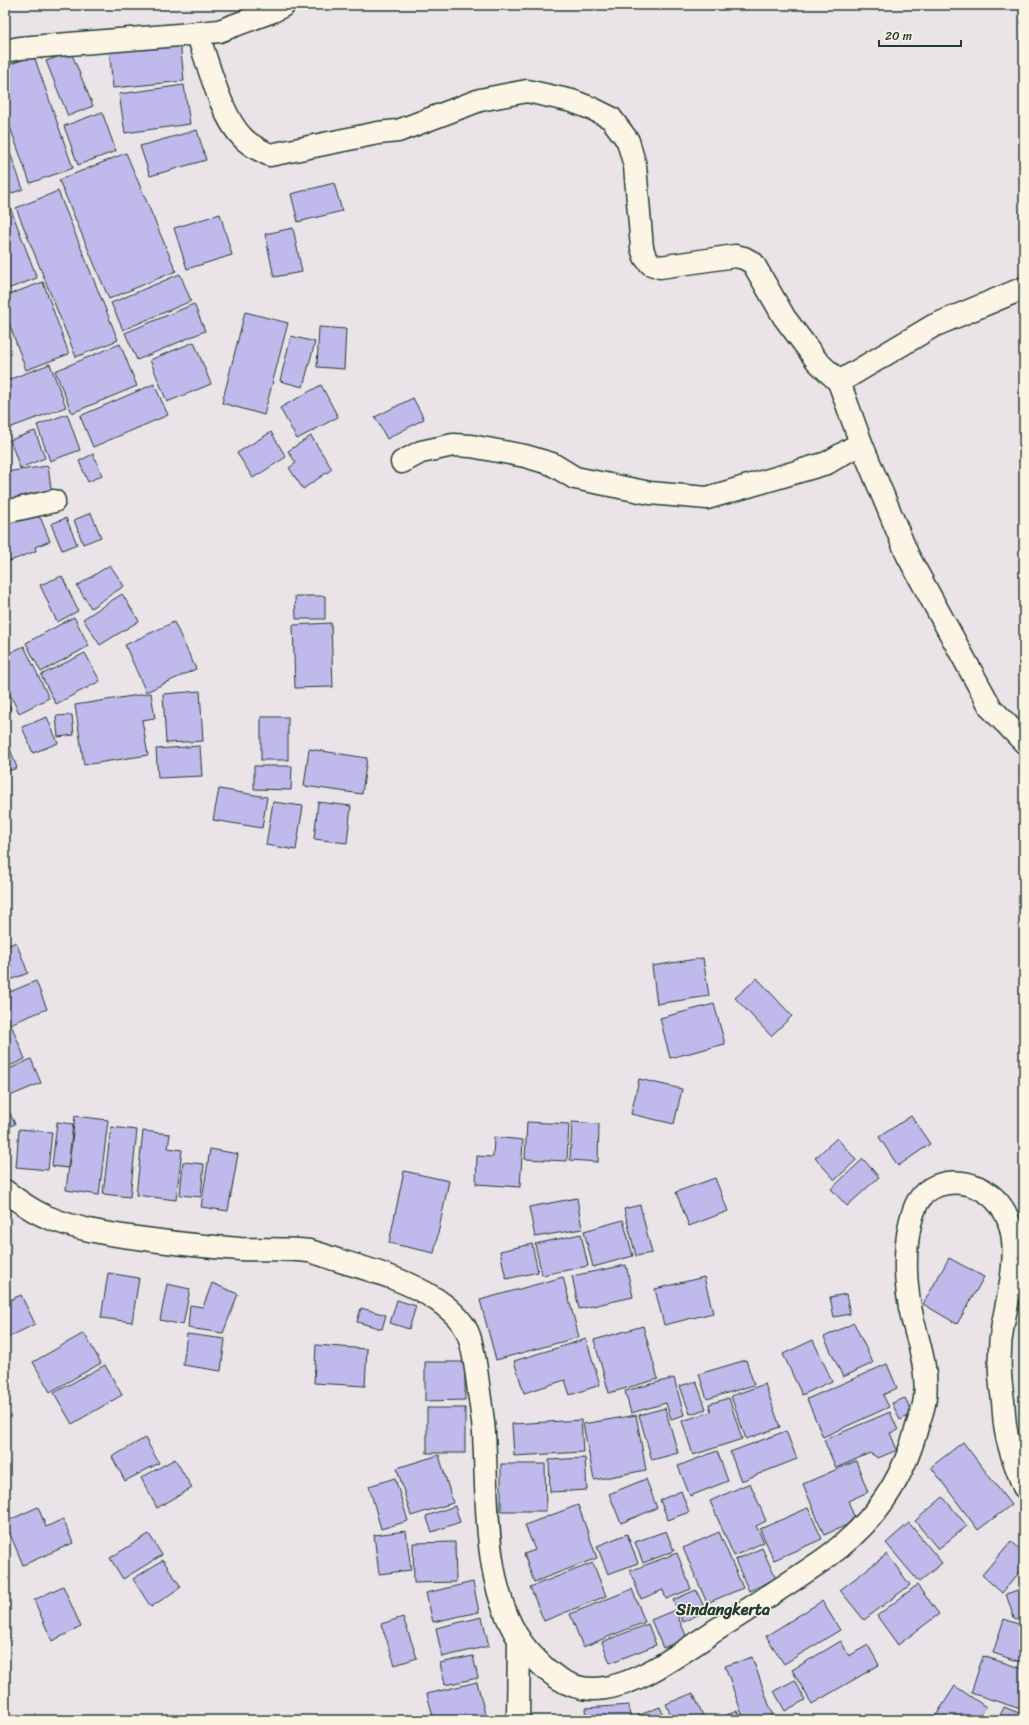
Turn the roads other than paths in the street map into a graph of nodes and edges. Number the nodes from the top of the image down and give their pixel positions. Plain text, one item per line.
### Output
1 (284, 5) edge
2 (197, 33) junction
3 (5, 51) edge
4 (1024, 288) edge
5 (840, 382) junction
6 (861, 443) junction
7 (402, 462) dead end
8 (54, 501) dead end
9 (5, 512) edge
10 (1024, 742) edge
11 (5, 1191) edge
12 (1024, 1487) edge
13 (519, 1640) junction
14 (518, 1720) edge

1 - 2 street
2 - 3 street
2 - 5 street
4 - 5 street
5 - 6 street
6 - 7 street
6 - 10 street
8 - 9 street
11 - 13 street
12 - 13 street
13 - 14 street

